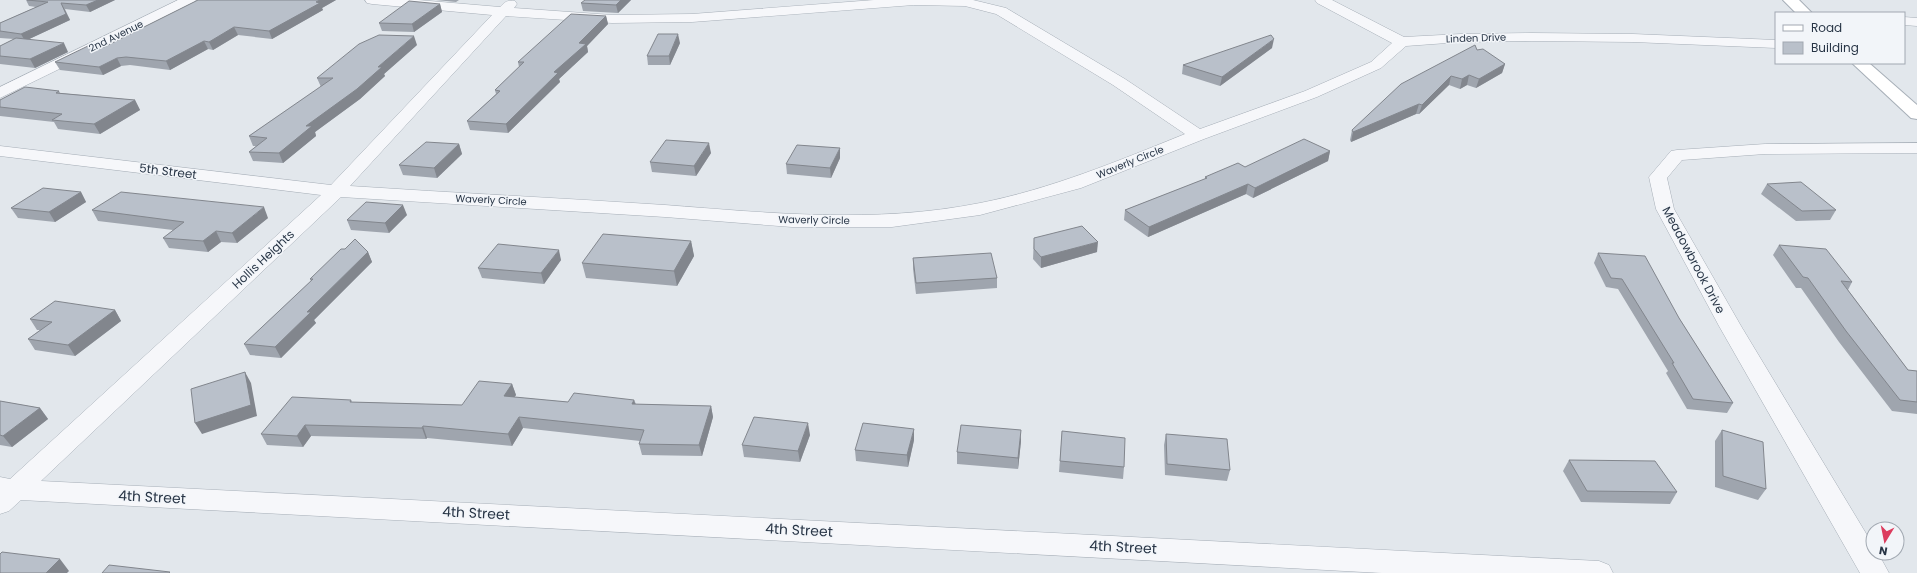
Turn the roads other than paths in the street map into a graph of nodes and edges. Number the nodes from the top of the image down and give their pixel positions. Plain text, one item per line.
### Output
1 (189, 0) edge
2 (372, 0) edge
3 (1322, 0) edge
4 (1790, 0) edge
5 (509, 5) edge
6 (1804, 12) edge
7 (1905, 21) edge
8 (1917, 22) edge
9 (1402, 42) junction
10 (1775, 44) edge
11 (1861, 64) edge
12 (0, 93) edge
13 (1917, 114) edge
14 (1198, 135) junction
15 (1917, 148) edge
16 (0, 151) edge
17 (336, 191) junction
18 (5, 494) edge
19 (1598, 573) edge
20 (1875, 573) edge

1 - 12 street, 2nd Avenue
2 - 5 street
3 - 9 street
4 - 6 street
5 - 14 street
5 - 17 street, Hollis Heights
7 - 8 street
9 - 10 street, Linden Drive
9 - 14 street
11 - 13 street
14 - 17 street, Waverly Circle
15 - 20 street, Meadowbrook Drive
16 - 17 street, 5th Street
17 - 18 street, Hollis Heights
18 - 19 street, 4th Street

